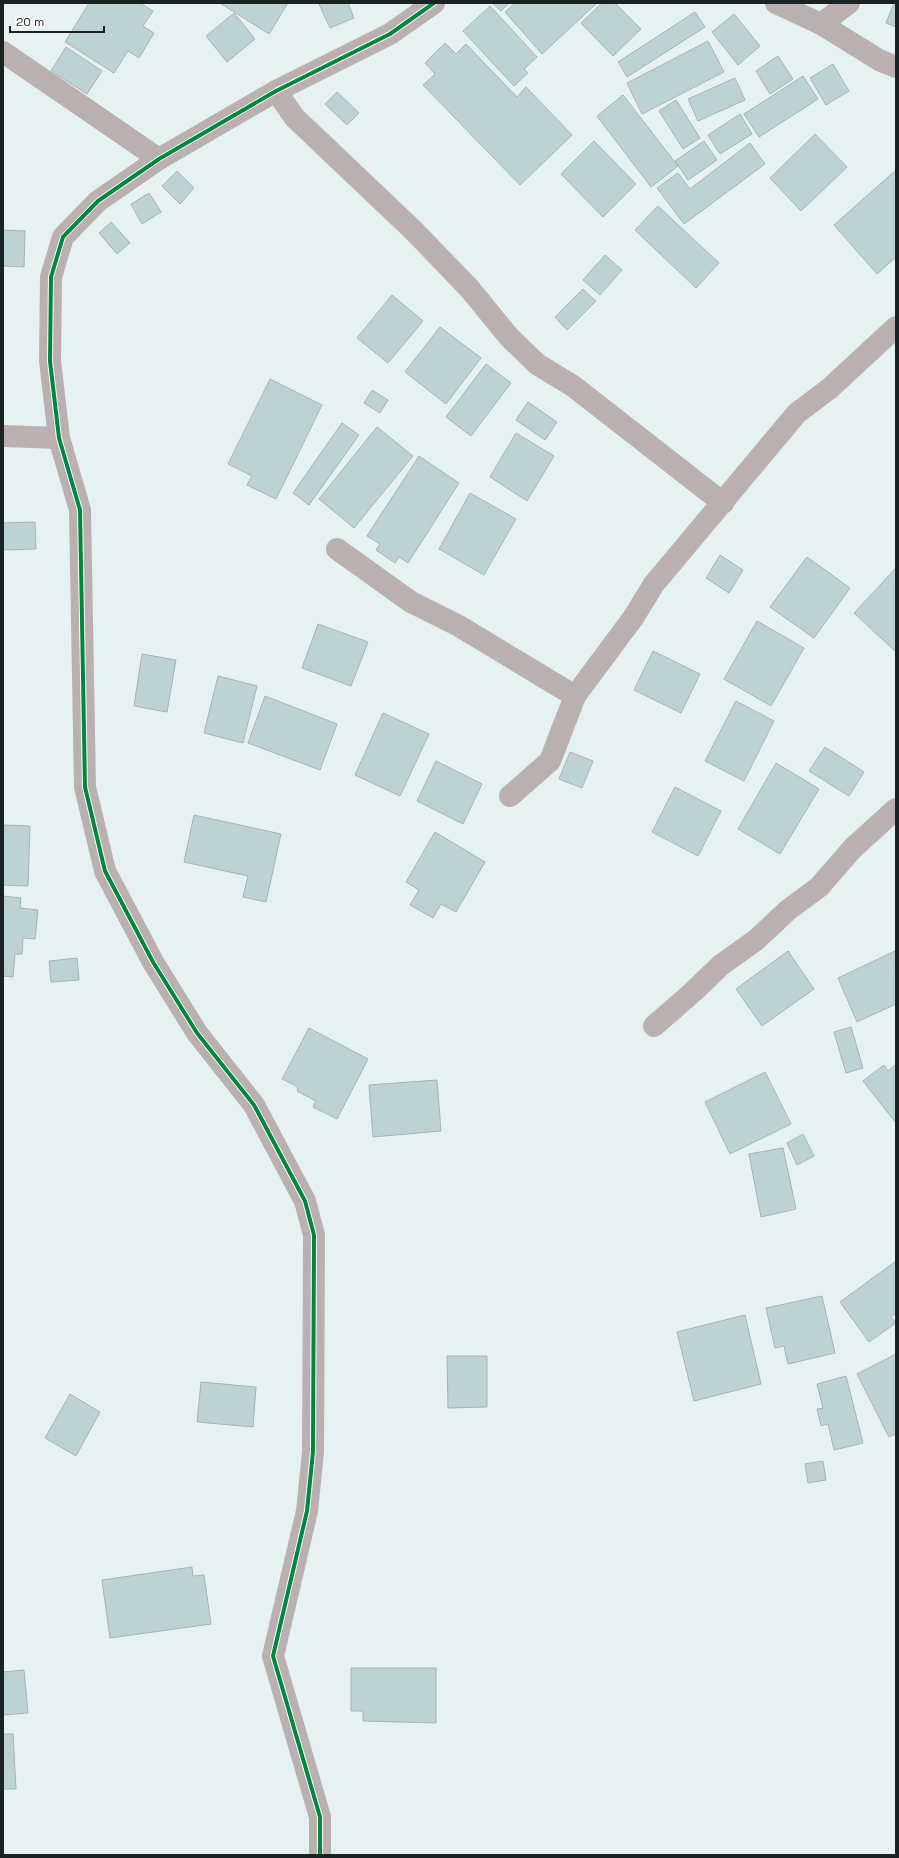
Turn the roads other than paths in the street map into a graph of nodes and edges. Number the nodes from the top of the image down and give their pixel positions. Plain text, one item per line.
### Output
1 (434, 3) edge
2 (776, 3) edge
3 (849, 3) edge
4 (821, 24) junction
5 (3, 52) edge
6 (896, 67) edge
7 (276, 91) junction
8 (159, 158) junction
9 (896, 327) edge
10 (3, 436) edge
11 (59, 438) junction
12 (723, 503) junction
13 (337, 549) dead end
14 (575, 696) junction
15 (510, 796) dead end
16 (896, 809) edge
17 (654, 1026) dead end
18 (320, 1855) edge

1 - 7 street
2 - 4 street
3 - 4 street
4 - 6 street
5 - 8 street
7 - 8 street
7 - 12 street
8 - 11 street
9 - 12 street
10 - 11 street
11 - 18 street
12 - 14 street
13 - 14 street
14 - 15 street
16 - 17 street

